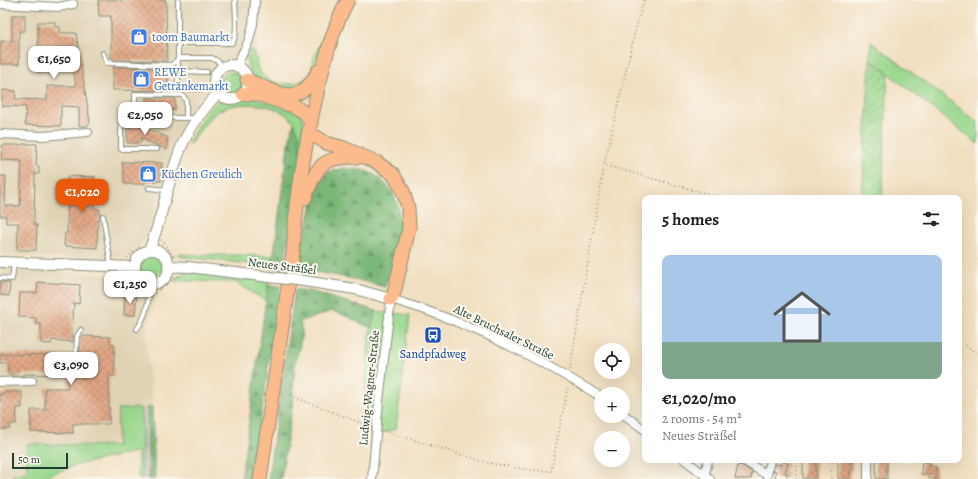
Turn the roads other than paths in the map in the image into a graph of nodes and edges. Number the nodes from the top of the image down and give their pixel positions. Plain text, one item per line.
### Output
1 (178, 0) edge
2 (235, 0) edge
3 (255, 0) edge
4 (349, 0) edge
5 (0, 4) edge
6 (73, 4) dead end
7 (179, 43) junction
8 (103, 53) dead end
9 (179, 58) junction
10 (323, 66) junction
11 (236, 67) junction
12 (221, 69) junction
13 (179, 71) junction
14 (208, 72) dead end
15 (247, 80) junction
16 (201, 89) dead end
17 (218, 93) junction
18 (243, 94) junction
19 (186, 118) junction
20 (196, 118) junction
21 (310, 123) junction
22 (142, 124) dead end
23 (130, 125) dead end
24 (163, 125) dead end
25 (88, 132) dead end
26 (0, 134) edge
27 (315, 136) junction
28 (156, 149) dead end
29 (367, 157) junction
30 (149, 188) dead end
31 (168, 190) junction
32 (305, 198) junction
33 (103, 216) dead end
34 (160, 223) junction
35 (150, 250) junction
36 (293, 252) junction
37 (161, 253) junction
38 (0, 262) edge
39 (14, 262) junction
40 (111, 266) junction
41 (168, 266) junction
42 (135, 267) junction
43 (0, 278) edge
44 (150, 283) junction
45 (391, 299) junction
46 (137, 329) dead end
47 (81, 330) dead end
48 (76, 356) dead end
49 (32, 381) dead end
50 (0, 382) edge
51 (594, 393) edge
52 (630, 419) edge
53 (642, 428) edge
54 (689, 463) edge
55 (707, 463) edge
56 (748, 463) edge
57 (769, 463) edge
58 (868, 463) edge
59 (703, 473) junction
60 (260, 479) edge
61 (372, 479) edge
62 (710, 479) edge
63 (868, 479) edge

1 - 7 lane
2 - 7 lane
3 - 11 street
4 - 10 main road
4 - 27 main road
5 - 6 street
7 - 9 lane
8 - 9 lane
9 - 12 lane
9 - 13 lane
10 - 15 main road
10 - 21 main road
11 - 12 street
11 - 15 street
12 - 17 street
13 - 14 lane
13 - 16 lane
15 - 18 street
17 - 18 street
17 - 20 street
18 - 21 main road
19 - 19 lane
19 - 20 lane
20 - 31 street
21 - 36 main road
22 - 24 lane
23 - 28 lane
25 - 26 street
27 - 29 main road
27 - 32 main road
29 - 32 main road
29 - 45 main road
30 - 31 lane
31 - 34 street
32 - 36 main road
33 - 40 lane
34 - 35 street
34 - 37 street
35 - 37 street
35 - 42 street
36 - 60 main road
37 - 41 street
38 - 39 street
39 - 40 street
39 - 43 lane
40 - 42 street
41 - 44 street
41 - 45 street, Neues Sträßel, bridge
42 - 44 street
44 - 46 lane
45 - 51 street, Alte Bruchsaler Straße
45 - 61 street, Ludwig-Wagner-Straße
47 - 48 lane
49 - 50 street
52 - 53 street
54 - 59 street
55 - 59 street
56 - 57 street
58 - 63 street
59 - 62 street

